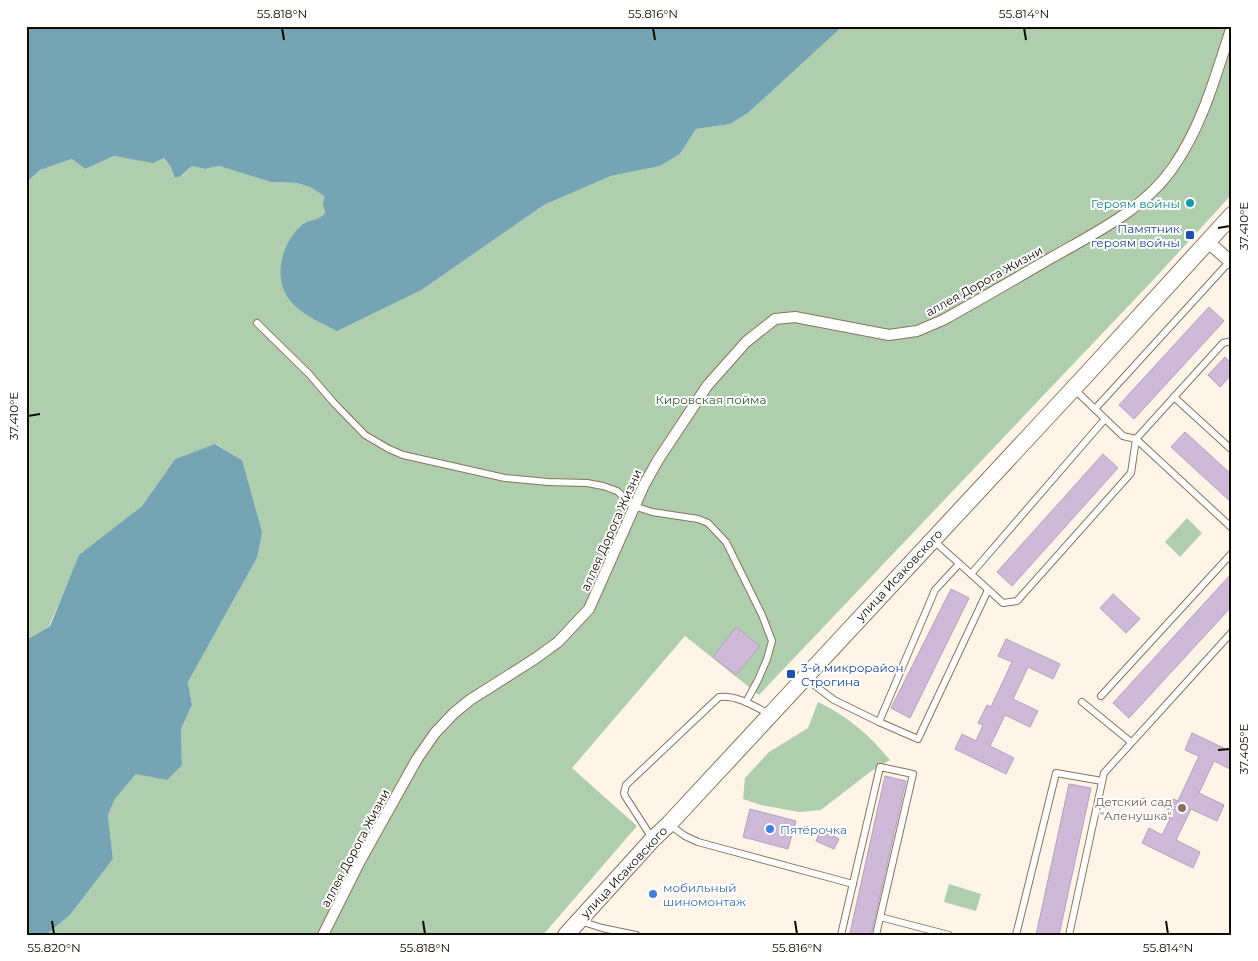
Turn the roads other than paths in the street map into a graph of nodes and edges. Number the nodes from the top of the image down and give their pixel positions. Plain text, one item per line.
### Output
1 (1232, 26) edge
2 (1232, 215) edge
3 (1207, 241) junction
4 (1231, 262) edge
5 (257, 323) dead end
6 (1232, 341) edge
7 (1073, 388) junction
8 (1174, 397) junction
9 (1095, 409) junction
10 (1105, 419) junction
11 (1136, 439) junction
12 (1232, 450) edge
13 (634, 506) junction
14 (1232, 528) edge
15 (932, 539) junction
16 (1232, 553) edge
17 (959, 564) junction
18 (970, 574) junction
19 (988, 590) junction
20 (1232, 632) edge
21 (805, 678) junction
22 (1101, 696) dead end
23 (746, 702) junction
24 (1082, 702) dead end
25 (770, 714) junction
26 (879, 722) junction
27 (1131, 742) junction
28 (1102, 781) junction
29 (669, 824) junction
30 (653, 839) junction
31 (853, 884) junction
32 (880, 917) junction
33 (579, 920) junction
34 (323, 935) edge
35 (566, 935) edge
36 (636, 935) edge
37 (841, 935) edge
38 (876, 935) edge
39 (949, 935) edge
40 (1016, 935) edge
41 (1069, 935) edge

1 - 13 street, аллея Дорога Жизни
2 - 3 street, улица Исаковского
3 - 4 street
3 - 7 street, улица Исаковского
4 - 9 lane
5 - 13 lane
6 - 8 lane
7 - 9 lane
7 - 15 street, улица Исаковского
8 - 11 lane
8 - 12 lane
9 - 10 lane
10 - 11 lane
10 - 18 lane
11 - 14 lane
11 - 19 lane
13 - 23 lane
13 - 34 street, аллея Дорога Жизни
15 - 17 lane
15 - 21 street, улица Исаковского
16 - 22 lane
17 - 18 lane
17 - 26 lane
18 - 19 lane
19 - 26 lane
20 - 27 lane
21 - 25 street, улица Исаковского
21 - 26 lane
23 - 25 lane
23 - 30 lane
24 - 27 lane
25 - 29 street, улица Исаковского
27 - 28 lane
28 - 40 lane
28 - 41 lane
29 - 30 street, улица Исаковского
29 - 31 lane
30 - 33 street, улица Исаковского
31 - 32 lane
31 - 37 lane
32 - 38 lane
32 - 39 lane
33 - 35 street, улица Исаковского
33 - 36 lane

